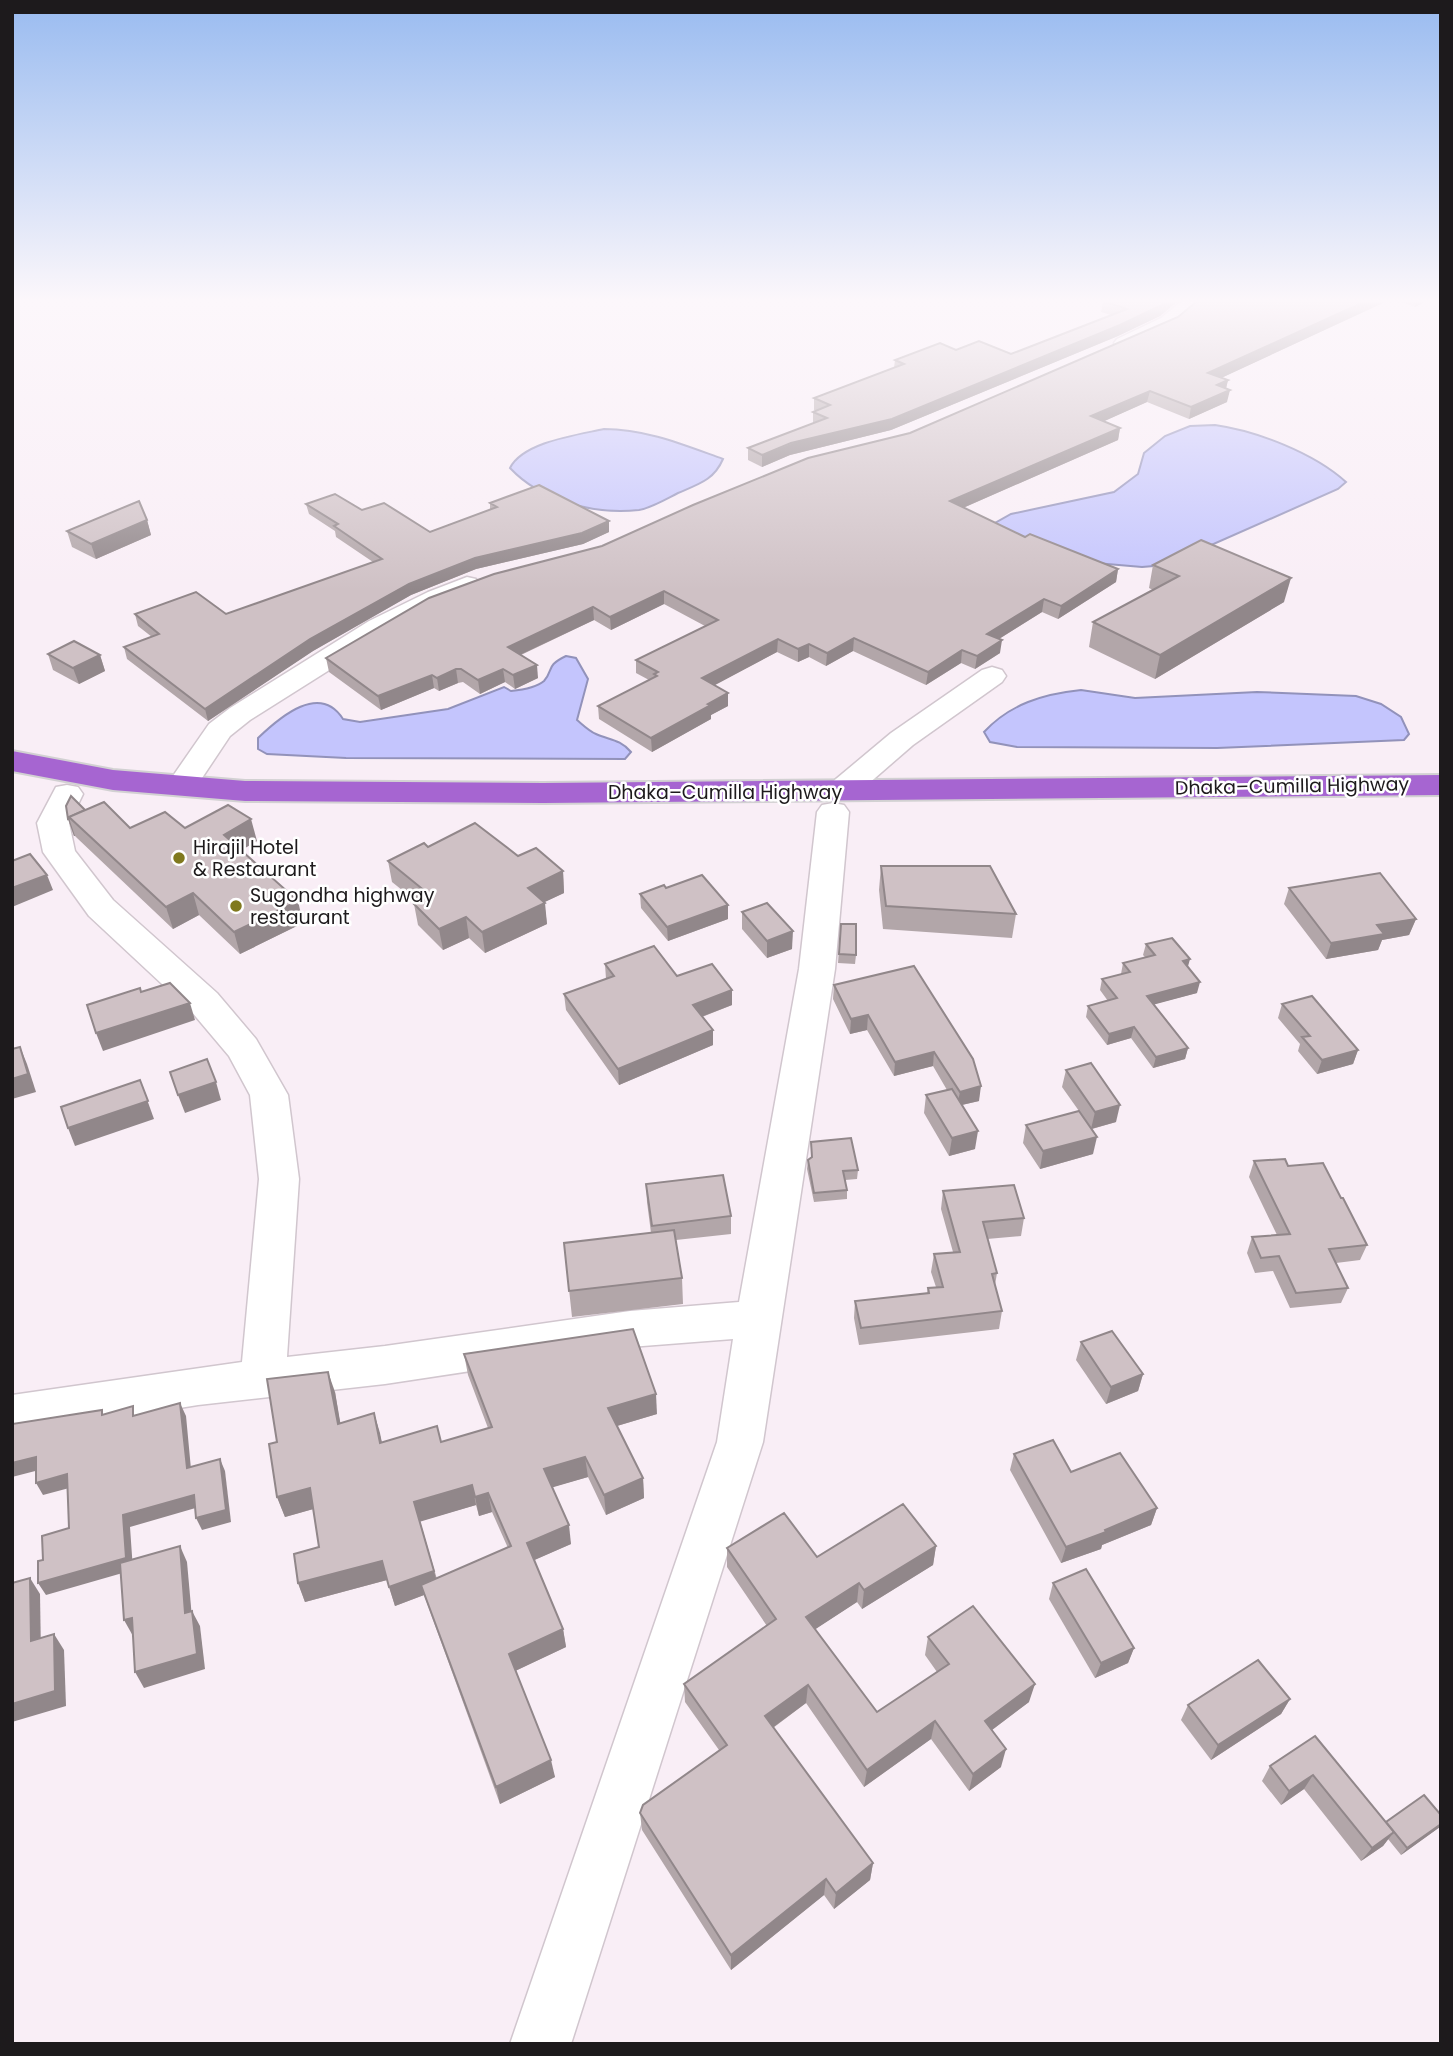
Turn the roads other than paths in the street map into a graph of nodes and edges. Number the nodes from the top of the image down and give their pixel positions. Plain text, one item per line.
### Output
1 (486, 578) edge
2 (992, 676) dead end
3 (12, 761) edge
4 (1441, 785) edge
5 (181, 786) junction
6 (12, 787) edge
7 (67, 794) junction
8 (837, 801) junction
9 (1441, 805) edge
10 (758, 1319) junction
11 (264, 1379) junction
12 (12, 1415) edge
13 (540, 2044) edge

1 - 5 street
2 - 8 street
3 - 5 highway, Dhaka–Cumilla Highway
4 - 8 highway, Dhaka–Cumilla Highway
5 - 8 highway, Dhaka–Cumilla Highway
6 - 7 highway, Dhaka–Cumilla Highway
7 - 8 highway, Dhaka–Cumilla Highway
7 - 11 street
8 - 9 highway, Dhaka–Cumilla Highway
8 - 10 street
10 - 11 street
10 - 13 street
11 - 12 street

